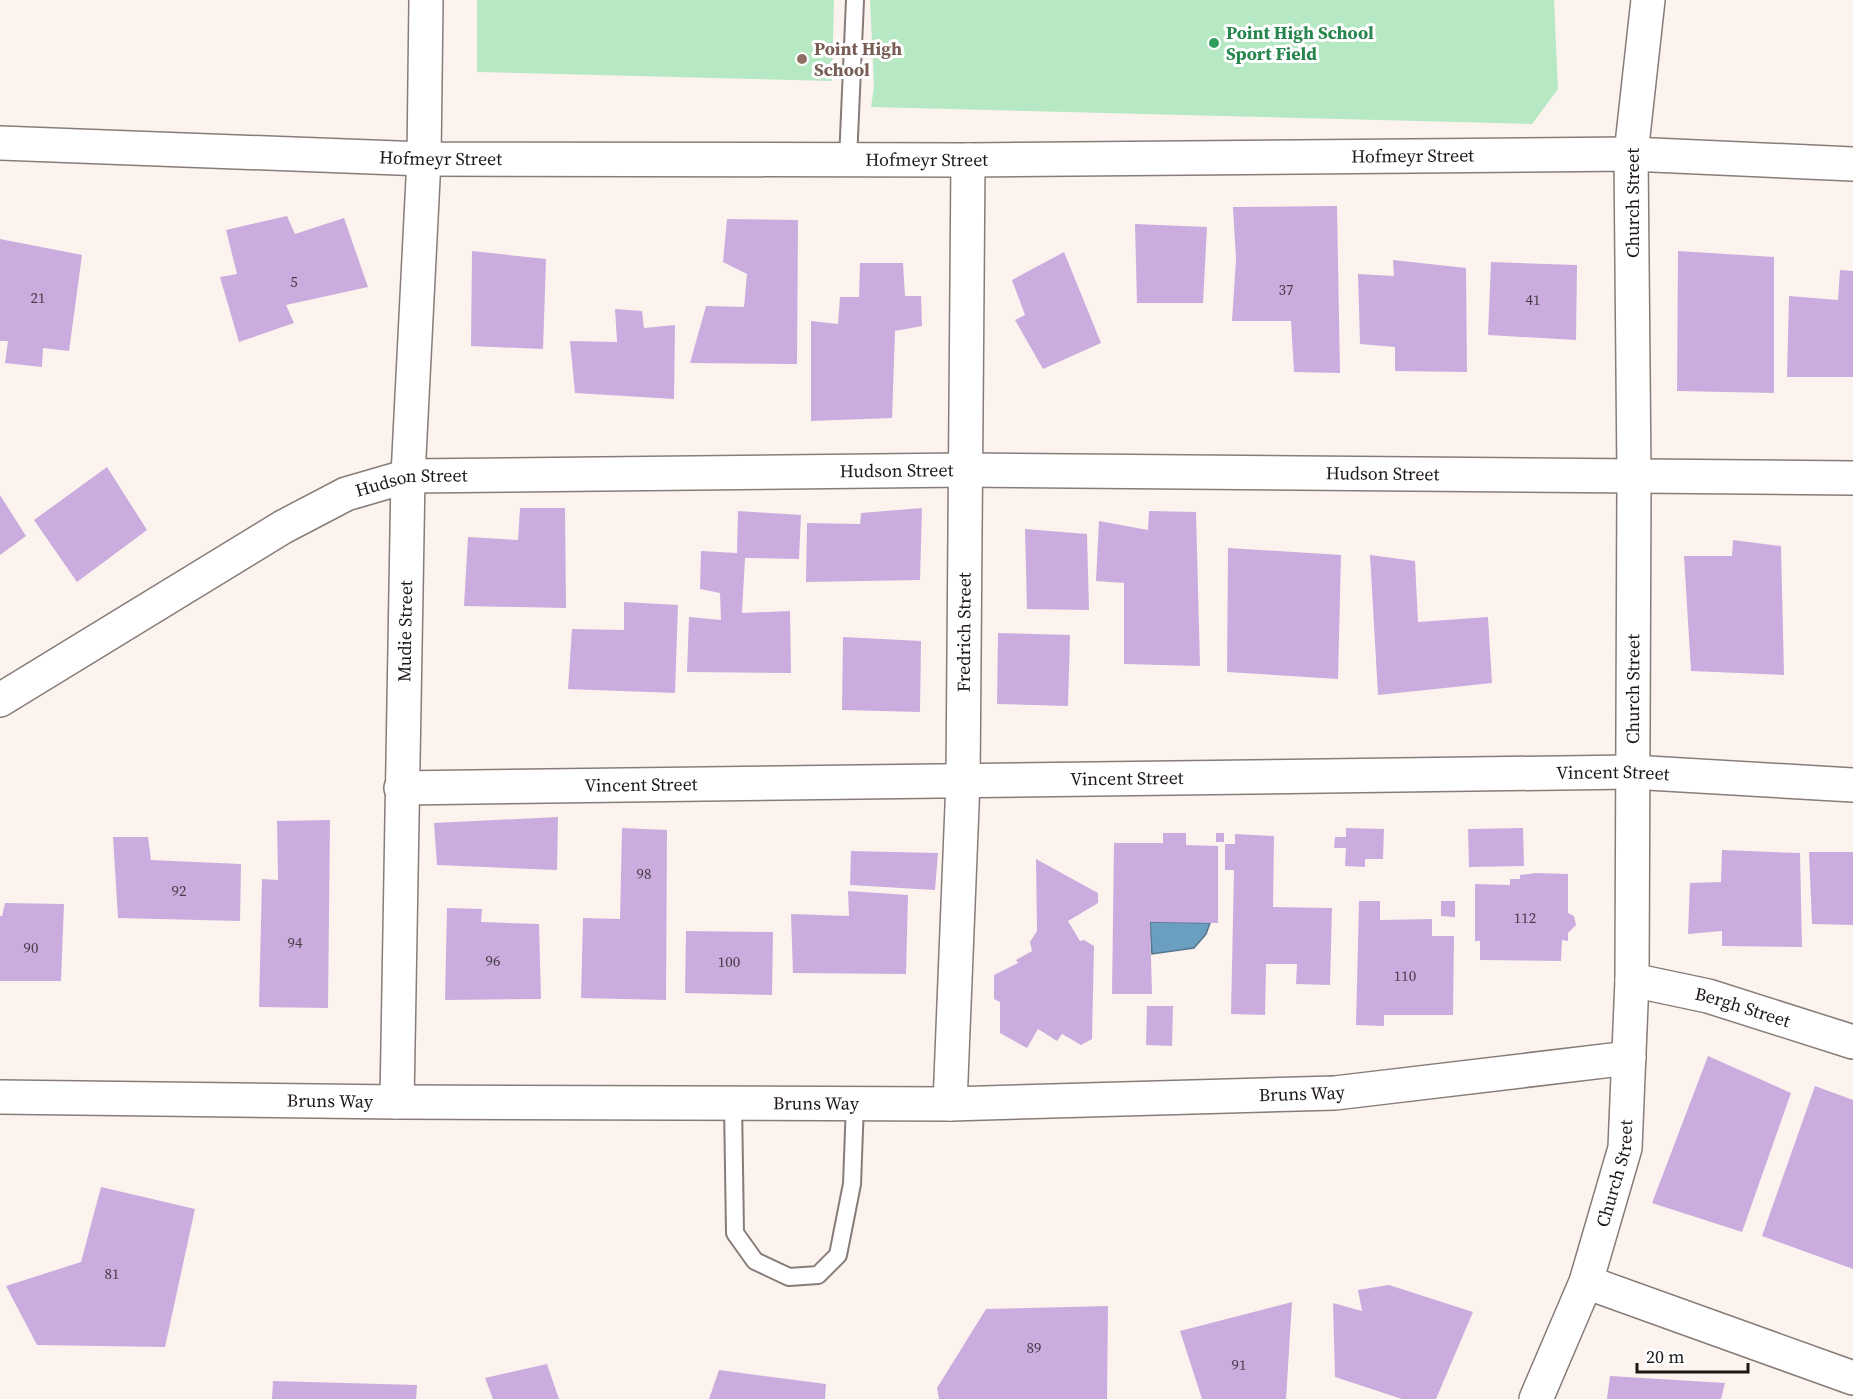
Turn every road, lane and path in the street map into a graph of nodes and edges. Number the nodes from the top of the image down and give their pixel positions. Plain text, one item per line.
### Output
1 (426, 0) edge
2 (855, 0) edge
3 (1648, 0) edge
4 (0, 143) edge
5 (1631, 154) junction
6 (424, 159) junction
7 (848, 160) junction
8 (968, 160) junction
9 (1853, 164) edge
10 (964, 470) junction
11 (408, 476) junction
12 (1634, 476) junction
13 (1853, 478) edge
14 (0, 700) edge
15 (1631, 772) junction
16 (963, 781) junction
17 (1853, 785) edge
18 (401, 788) junction
19 (1632, 980) junction
20 (1853, 1042) edge
21 (1629, 1058) junction
22 (0, 1097) edge
23 (397, 1102) junction
24 (733, 1103) junction
25 (855, 1104) junction
26 (950, 1104) junction
27 (1586, 1282) junction
28 (1853, 1378) edge
29 (1536, 1399) edge

1 - 6 street, Mudie Street
2 - 7 lane
3 - 5 street, Church Street
4 - 6 street, Hofmeyr Street
5 - 8 street, Hofmeyr Street
5 - 9 street, Hofmeyr Street
5 - 12 street, Church Street
6 - 7 street, Hofmeyr Street
6 - 11 street, Mudie Street
7 - 8 street, Hofmeyr Street
8 - 10 street, Fredrich Street
10 - 11 street, Hudson Street
10 - 12 street, Hudson Street
10 - 16 street, Fredrich Street
11 - 14 street, Hudson Street
11 - 18 street, Mudie Street
12 - 13 street, Hudson Street
12 - 15 street, Church Street
15 - 16 street, Vincent Street
15 - 17 street, Vincent Street
15 - 19 street, Church Street
16 - 18 street, Vincent Street
16 - 26 street, Fredrich Street
18 - 23 street, Mudie Street
19 - 20 street, Bergh Street
19 - 21 street, Church Street
21 - 26 street, Bruns Way
21 - 27 street, Church Street
22 - 23 street, Bruns Way
23 - 24 street, Bruns Way
24 - 25 street, Bruns Way
24 - 25 lane
25 - 26 street, Bruns Way
27 - 28 street
27 - 29 street, Church Street

